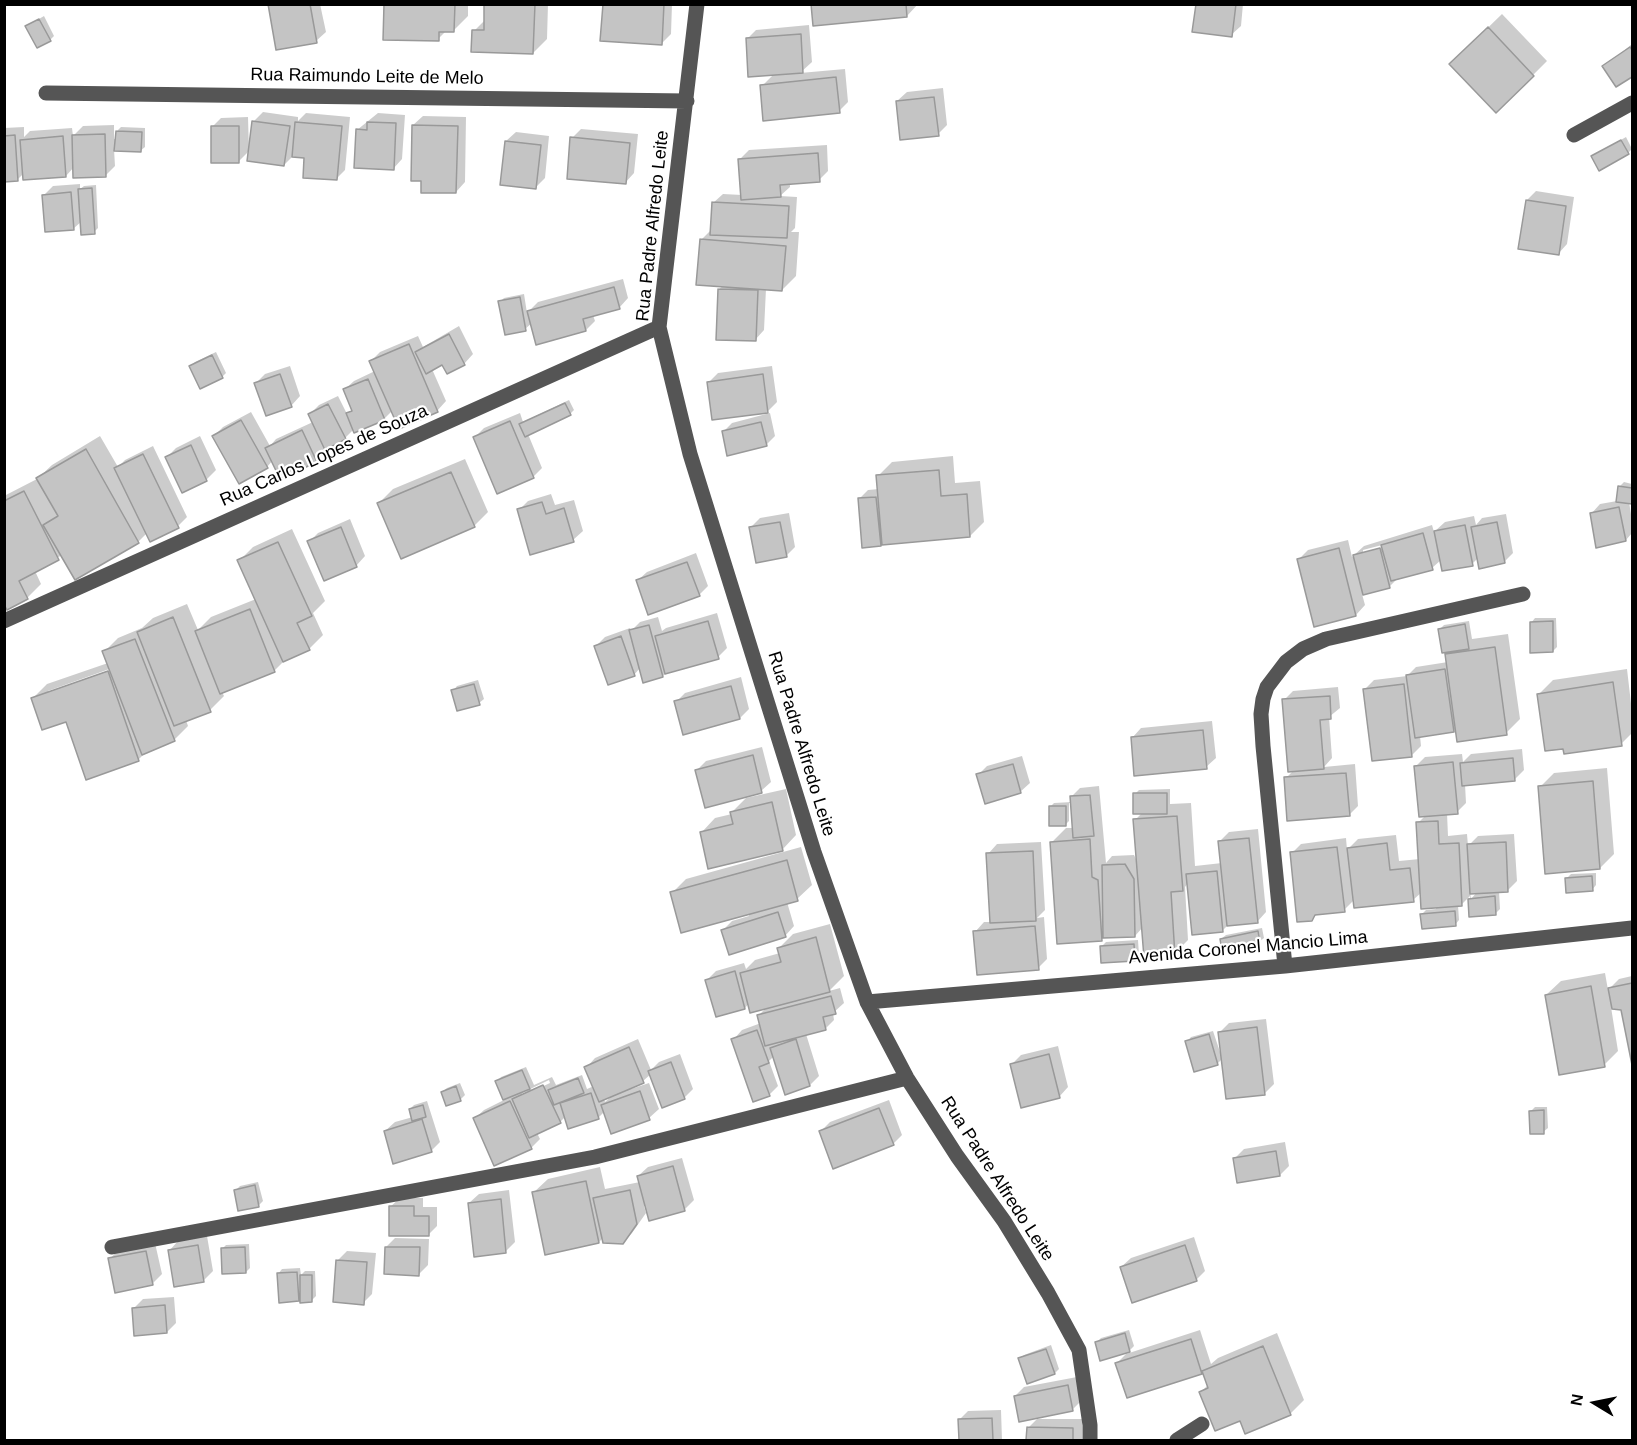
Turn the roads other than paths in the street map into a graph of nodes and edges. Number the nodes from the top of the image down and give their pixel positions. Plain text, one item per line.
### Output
1 (698, 4) edge
2 (46, 93) dead end
3 (687, 101) junction
4 (1632, 103) edge
5 (1574, 135) dead end
6 (659, 327) junction
7 (1523, 594) dead end
8 (4, 621) edge
9 (1632, 928) edge
10 (1285, 966) junction
11 (867, 1002) junction
12 (907, 1078) junction
13 (112, 1247) dead end
14 (1202, 1424) dead end
15 (1090, 1440) edge
16 (1177, 1440) edge

1 - 3 street, Rua Padre Alfredo Leite
2 - 3 street, Rua Raimundo Leite de Melo
3 - 6 street, Rua Padre Alfredo Leite
4 - 5 street
6 - 8 street, Rua Carlos Lopes de Souza
6 - 11 street, Rua Padre Alfredo Leite
7 - 10 street
9 - 10 street, Avenida Coronel Mancio Lima
10 - 11 street, Avenida Coronel Mancio Lima
11 - 12 street, Rua Padre Alfredo Leite
12 - 13 street
12 - 15 street, Rua Padre Alfredo Leite
14 - 16 street

